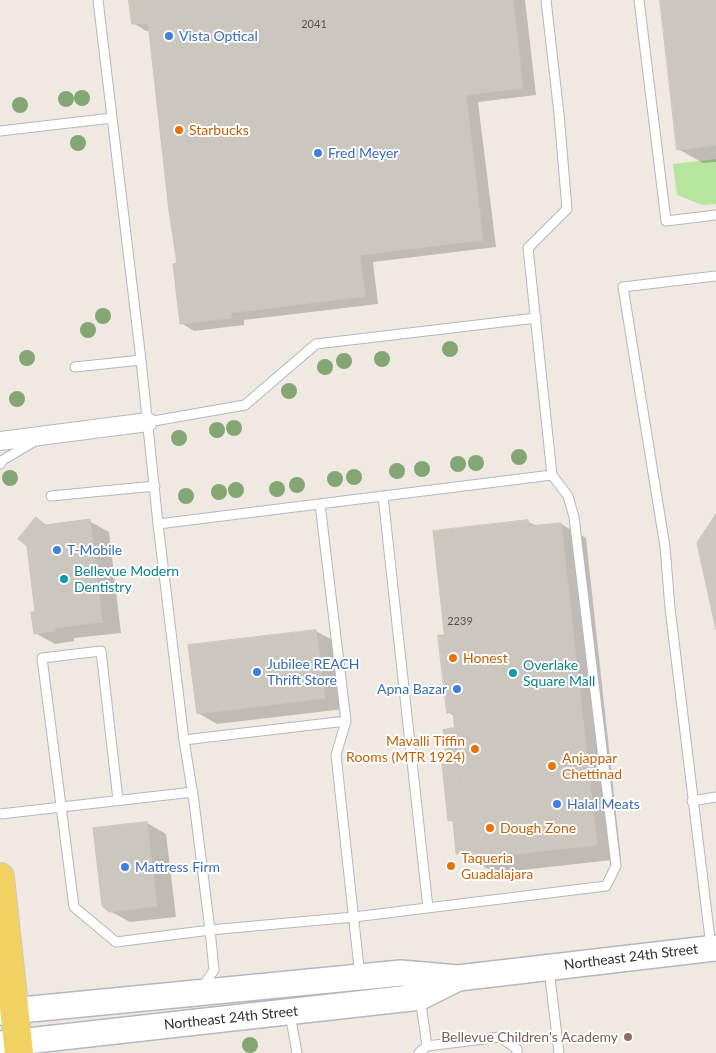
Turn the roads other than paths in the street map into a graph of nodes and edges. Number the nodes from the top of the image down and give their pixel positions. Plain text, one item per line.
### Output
1 (98, 0) edge
2 (546, 0) edge
3 (639, 0) edge
4 (112, 118) junction
5 (0, 131) edge
6 (716, 215) edge
7 (716, 276) edge
8 (536, 318) junction
9 (141, 360) junction
10 (75, 367) dead end
11 (148, 422) junction
12 (46, 435) junction
13 (0, 441) edge
14 (0, 464) edge
15 (552, 476) junction
16 (155, 486) junction
17 (51, 496) dead end
18 (383, 496) junction
19 (320, 504) junction
20 (158, 524) junction
21 (346, 721) junction
22 (184, 740) junction
23 (193, 792) junction
24 (716, 797) edge
25 (118, 800) junction
26 (692, 801) junction
27 (62, 806) junction
28 (0, 814) edge
29 (0, 877) edge
30 (428, 908) junction
31 (354, 917) junction
32 (210, 930) junction
33 (714, 947) edge
34 (549, 967) junction
35 (360, 977) junction
36 (458, 978) junction
37 (199, 992) junction
38 (420, 997) junction
39 (7, 1011) edge
40 (290, 1011) junction
41 (180, 1024) junction
42 (12, 1046) edge
43 (427, 1046) junction
44 (297, 1053) edge
45 (419, 1053) edge
46 (517, 1053) edge
47 (559, 1053) edge

1 - 4 lane
2 - 8 lane
3 - 6 lane
4 - 5 lane
4 - 9 lane
7 - 26 lane
8 - 11 lane
8 - 15 lane
9 - 10 lane
9 - 11 lane
11 - 12 street
11 - 16 lane
12 - 13 street
12 - 14 lane
15 - 18 lane
15 - 30 lane
16 - 17 lane
16 - 20 lane
18 - 19 lane
18 - 30 lane
19 - 20 lane
19 - 21 lane
20 - 22 lane
21 - 22 lane
21 - 31 lane
22 - 23 lane
23 - 25 lane
23 - 32 lane
24 - 26 lane
25 - 27 lane
25 - 27 lane
26 - 33 lane
27 - 28 lane
27 - 32 lane
29 - 39 main road
30 - 31 lane
31 - 32 lane
31 - 35 lane
32 - 37 lane
33 - 34 main road, Northeast 24th Street
34 - 36 main road, Northeast 24th Street
34 - 47 lane
35 - 36 main road, Northeast 24th Street
35 - 37 main road, Northeast 24th Street
36 - 38 main road, Northeast 24th Street
37 - 39 main road, Northeast 24th Street
37 - 41 main road
38 - 40 main road, Northeast 24th Street
38 - 43 lane
39 - 42 main road
40 - 41 main road, Northeast 24th Street
40 - 44 lane
41 - 42 main road, Northeast 24th Street
43 - 45 lane
43 - 46 lane

